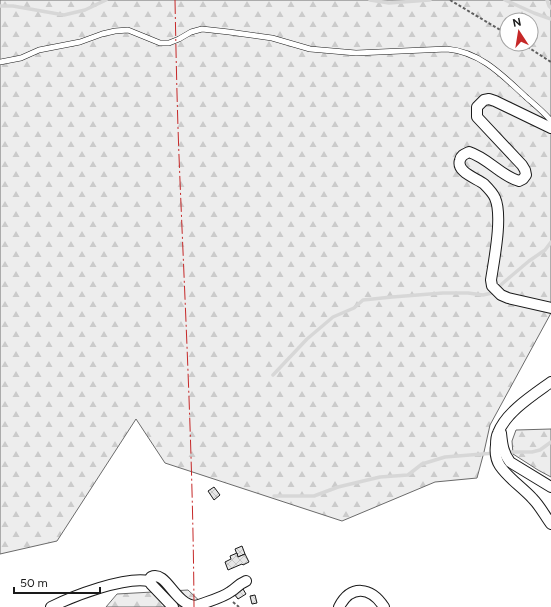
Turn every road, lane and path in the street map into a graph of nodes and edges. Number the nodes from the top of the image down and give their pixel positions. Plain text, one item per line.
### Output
1 (450, 0) edge
2 (499, 29) edge
3 (535, 52) edge
4 (0, 62) edge
5 (551, 62) edge
6 (551, 121) edge
7 (551, 128) edge
8 (551, 308) edge
9 (551, 382) edge
10 (501, 427) junction
11 (551, 487) edge
12 (551, 524) edge
13 (149, 581) junction
14 (246, 581) dead end
15 (51, 607) edge
16 (172, 607) edge
17 (339, 607) edge
18 (384, 607) edge

1 - 2 path
3 - 5 path
4 - 6 lane
7 - 8 street
9 - 10 street
10 - 11 street
10 - 12 street
13 - 14 street
13 - 15 street
13 - 16 street
17 - 18 street

